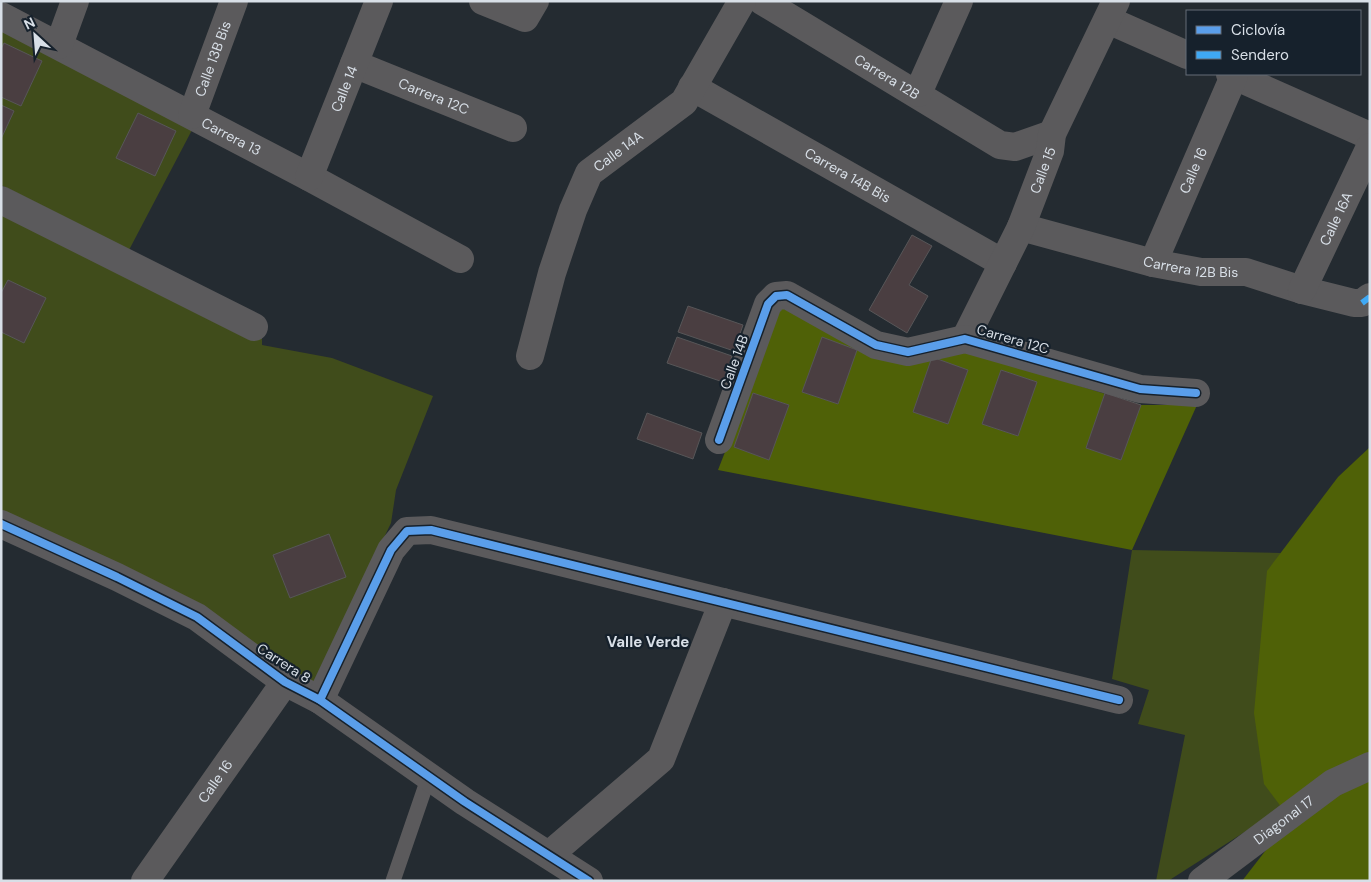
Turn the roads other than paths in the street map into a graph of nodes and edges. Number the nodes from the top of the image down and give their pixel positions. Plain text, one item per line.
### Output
1 (75, 1) edge
2 (234, 1) edge
3 (483, 1) edge
4 (742, 1) edge
5 (958, 1) edge
6 (374, 3) edge
7 (779, 6) edge
8 (530, 10) edge
9 (1112, 11) edge
10 (1, 16) edge
11 (59, 45) junction
12 (1186, 54) edge
13 (354, 64) junction
14 (1232, 75) edge
15 (692, 87) junction
16 (918, 94) junction
17 (192, 115) junction
18 (513, 128) dead end
19 (1052, 134) junction
20 (1370, 136) edge
21 (1370, 147) edge
22 (309, 177) junction
23 (1, 200) edge
24 (1021, 227) junction
25 (460, 259) dead end
26 (1003, 263) junction
27 (1152, 263) junction
28 (1302, 290) junction
29 (776, 296) joint
30 (1366, 300) edge
31 (254, 326) dead end
32 (965, 338) junction
33 (530, 356) dead end
34 (1196, 393) dead end
35 (719, 440) dead end
36 (1, 524) edge
37 (723, 602) junction
38 (285, 682) junction
39 (320, 700) junction
40 (1119, 700) dead end
41 (1370, 766) edge
42 (429, 776) junction
43 (550, 856) junction
44 (145, 881) edge
45 (393, 881) edge
46 (589, 881) edge
47 (1202, 881) edge

1 - 11 street
2 - 17 street, Calle 13B Bis
3 - 8 street
4 - 15 street, Calle 14A
5 - 16 street
6 - 13 street, Calle 14
7 - 16 street, Carrera 12B
9 - 12 street
9 - 19 street, Calle 15
10 - 11 street, Carrera 13
11 - 17 street, Carrera 13
13 - 18 street, Carrera 12C
13 - 22 street, Calle 14
14 - 20 street
14 - 27 street, Calle 16
15 - 26 street, Carrera 14B Bis
15 - 33 street, Calle 14A
16 - 19 street, Carrera 12B
17 - 22 street, Carrera 13
19 - 24 street, Calle 15
21 - 28 street, Calle 16A
22 - 25 street, Carrera 13
23 - 31 street
24 - 26 street, Calle 15
24 - 27 street, Carrera 12B Bis
26 - 32 street, Calle 15
27 - 28 street, Carrera 12B Bis
28 - 30 street, Carrera 12B Bis
29 - 32 street, Carrera 12C
29 - 35 street, Calle 14B
32 - 34 street, Carrera 12C
36 - 38 street, Carrera 8
37 - 39 street
37 - 40 street
37 - 43 street
38 - 39 street, Carrera 8
38 - 44 street, Calle 16
39 - 42 street, Carrera 8
41 - 47 street, Diagonal 17
42 - 43 street, Carrera 8
42 - 45 lane
43 - 46 street, Carrera 8

